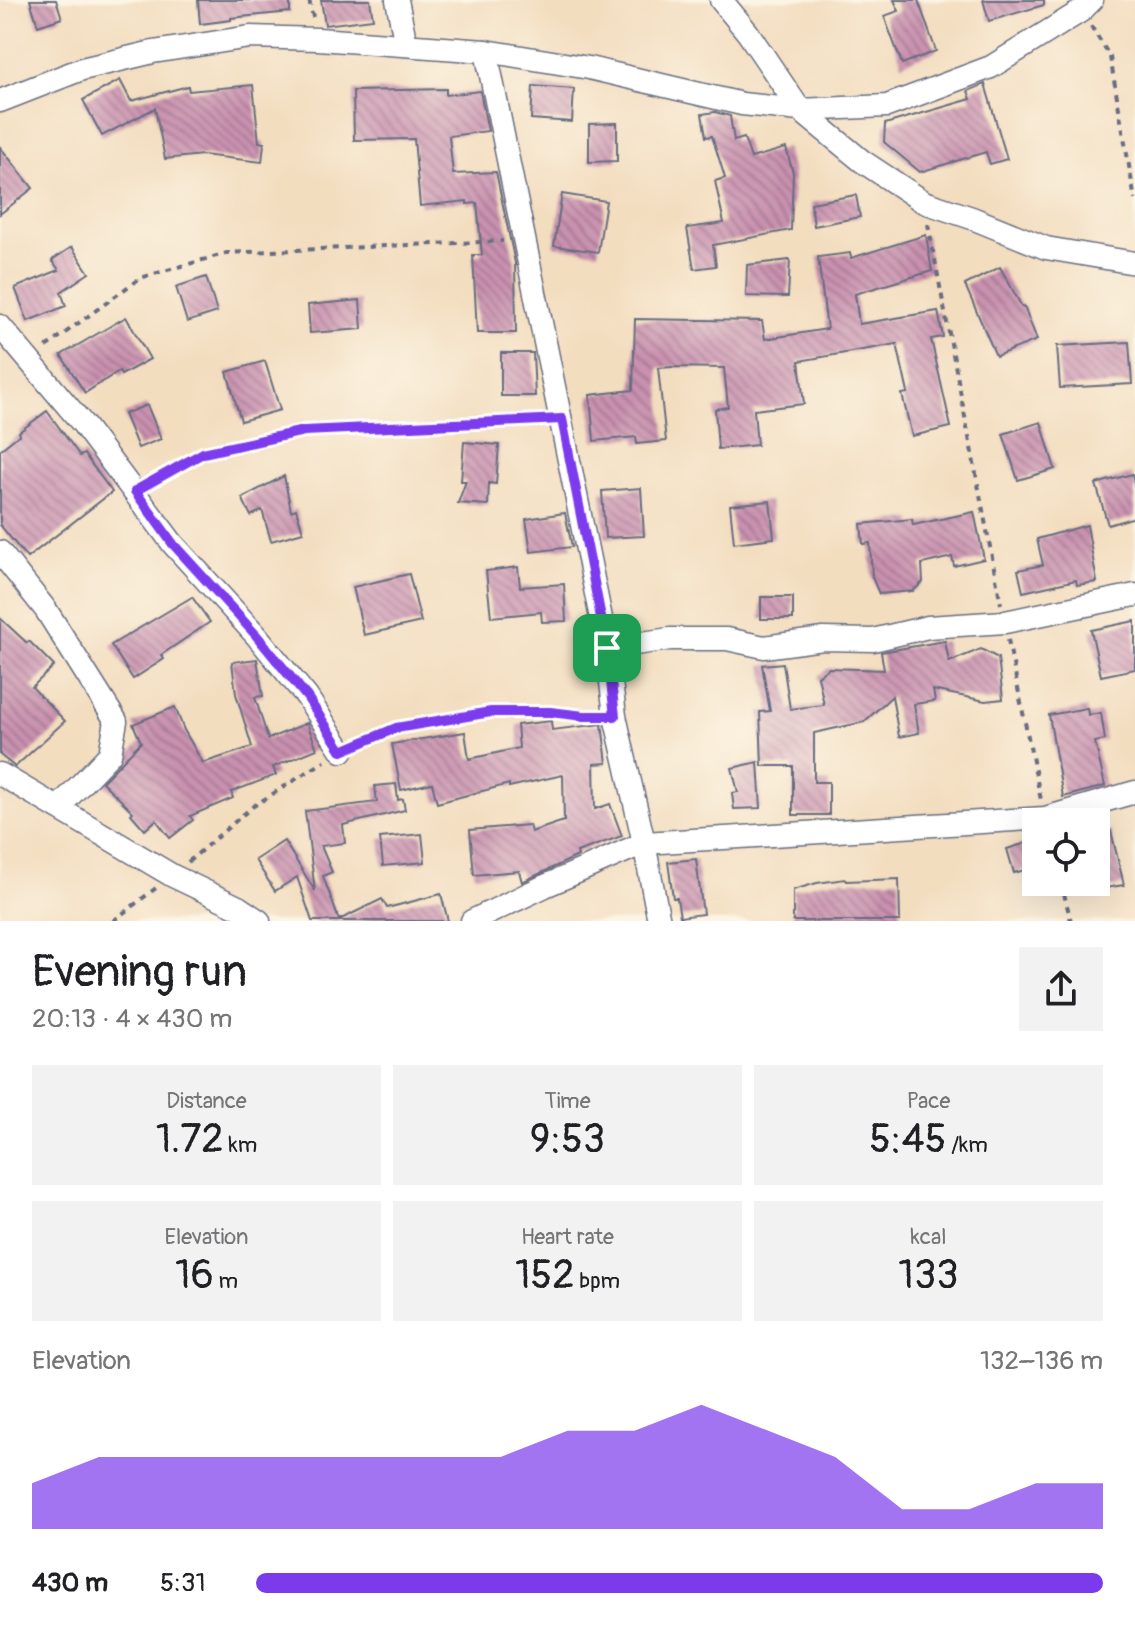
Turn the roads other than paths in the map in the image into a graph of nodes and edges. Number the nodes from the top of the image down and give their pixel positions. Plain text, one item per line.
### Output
1 (397, 0) edge
2 (721, 0) edge
3 (1087, 5) edge
4 (406, 45) junction
5 (486, 51) junction
6 (0, 101) edge
7 (800, 110) junction
8 (1135, 263) edge
9 (0, 326) edge
10 (0, 552) edge
11 (1135, 595) edge
12 (607, 648) junction
13 (342, 751) road end
14 (0, 774) edge
15 (1135, 792) edge
16 (58, 808) junction
17 (644, 843) junction
18 (259, 921) edge
19 (472, 921) edge
20 (659, 921) edge

1 - 4 street
2 - 7 street
3 - 7 street
4 - 5 street
4 - 6 street
5 - 7 street
5 - 12 street
7 - 8 street
9 - 13 street
10 - 16 street
11 - 12 street
12 - 17 street
14 - 16 street
15 - 17 street
16 - 18 street
17 - 19 street
17 - 20 street

